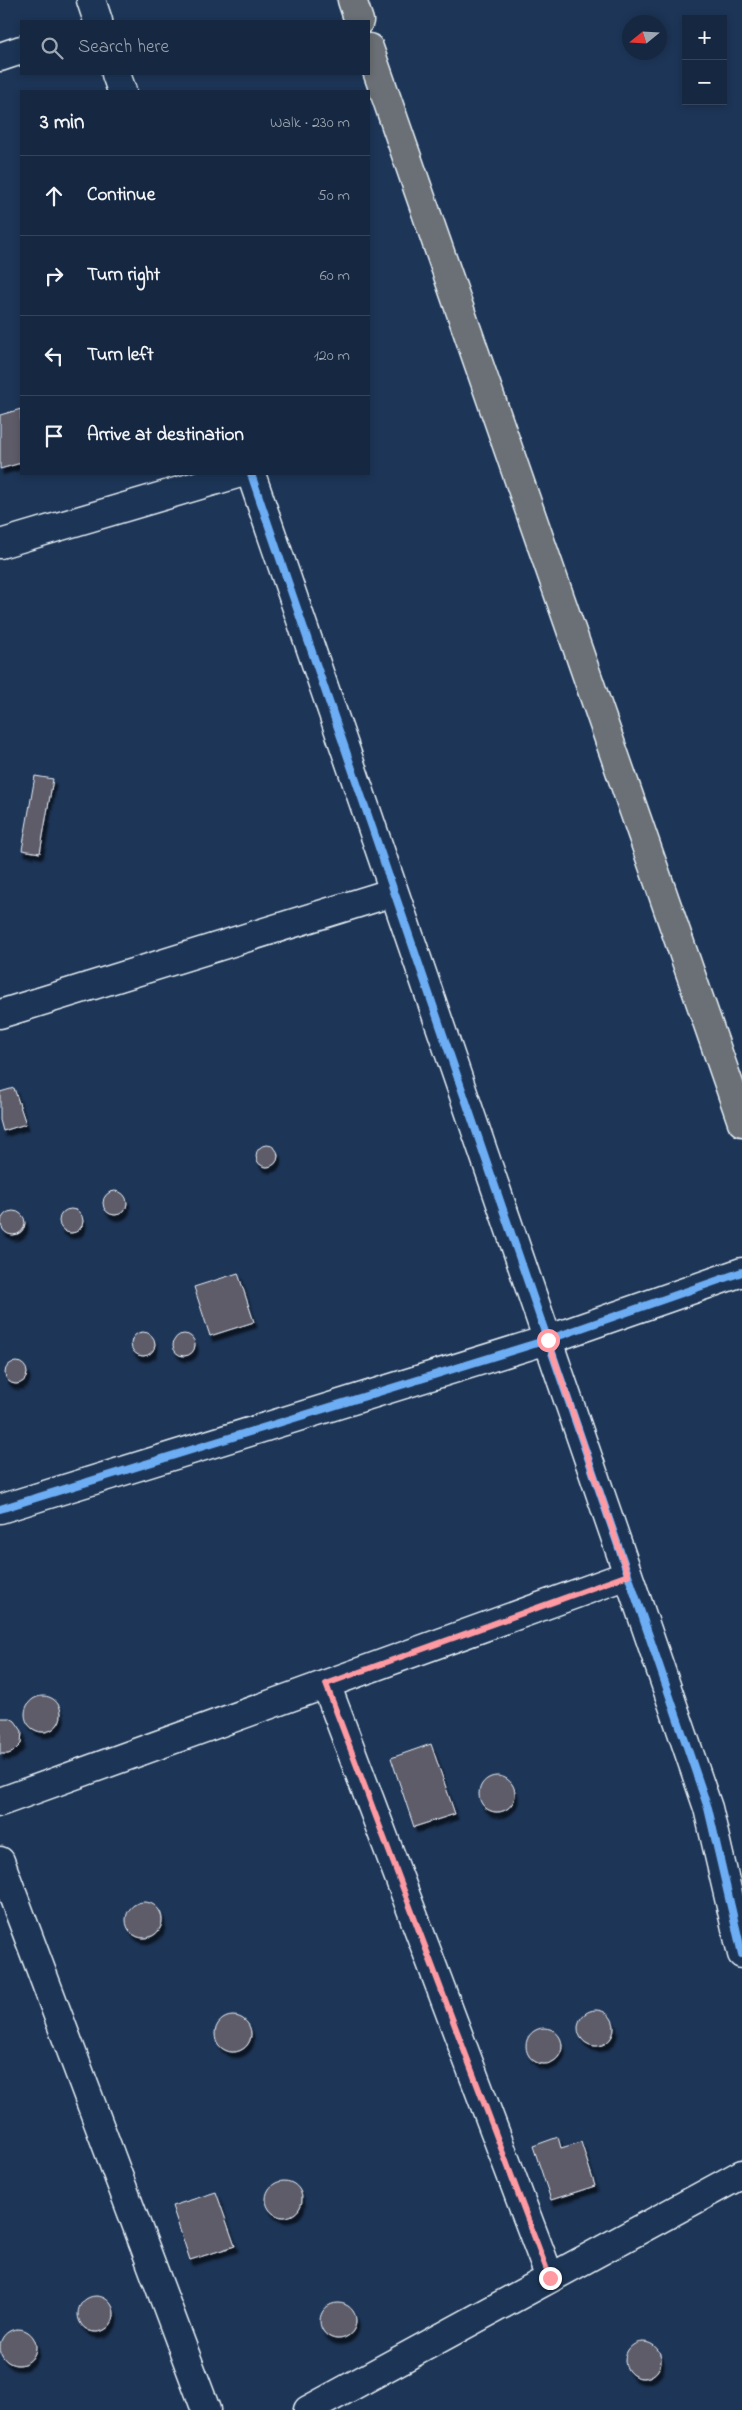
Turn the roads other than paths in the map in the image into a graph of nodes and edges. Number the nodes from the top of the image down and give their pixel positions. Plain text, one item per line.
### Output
1 (91, 0) edge
2 (352, 0) edge
3 (98, 20) edge
4 (360, 20) edge
5 (20, 50) edge
6 (370, 51) edge
7 (0, 57) edge
8 (116, 75) edge
9 (122, 90) edge
10 (234, 475) edge
11 (251, 475) edge
12 (0, 544) edge
13 (394, 892) junction
14 (0, 1014) edge
15 (742, 1122) edge
16 (742, 1272) edge
17 (548, 1340) junction
18 (0, 1509) edge
19 (628, 1575) junction
20 (326, 1684) junction
21 (0, 1802) edge
22 (0, 1861) edge
23 (742, 1954) edge
24 (742, 2174) edge
25 (550, 2278) junction
26 (206, 2410) edge
27 (308, 2410) edge

1 - 3 street
2 - 4 main road
5 - 7 street
6 - 15 main road
8 - 9 street
10 - 12 street
11 - 13 street
13 - 14 street
13 - 17 street
16 - 17 street
17 - 18 street
17 - 19 street
19 - 20 street
19 - 23 street
20 - 21 street
20 - 25 street
22 - 26 street
24 - 25 street
25 - 27 street

